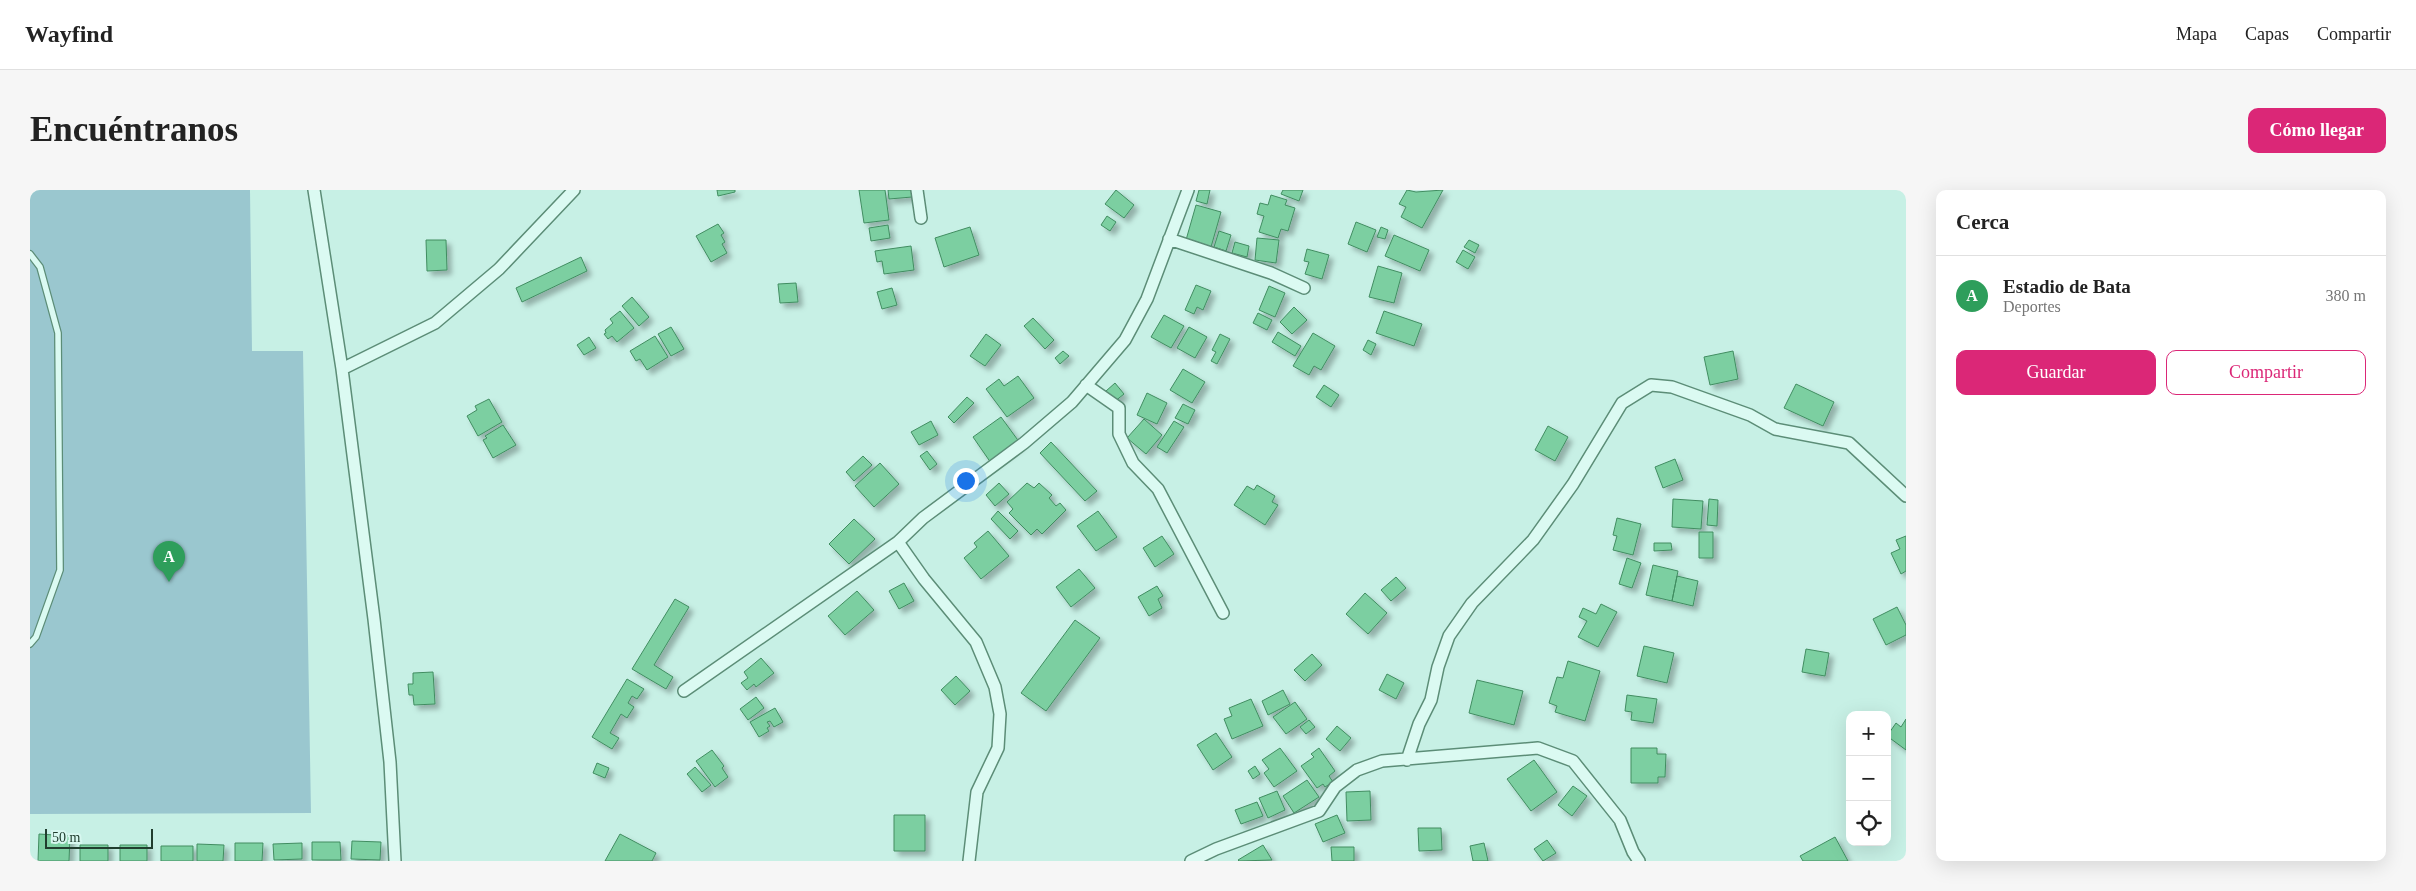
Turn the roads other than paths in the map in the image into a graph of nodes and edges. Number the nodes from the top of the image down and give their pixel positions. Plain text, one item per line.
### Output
1 (314, 190) edge
2 (574, 190) edge
3 (917, 190) edge
4 (1188, 190) edge
5 (921, 218) dead end
6 (1169, 239) junction
7 (30, 254) edge
8 (1304, 288) dead end
9 (342, 369) junction
10 (1086, 385) junction
11 (1906, 496) edge
12 (898, 542) junction
13 (1223, 613) dead end
14 (30, 644) edge
15 (684, 691) dead end
16 (1407, 760) junction
17 (972, 859) edge
18 (395, 861) edge
19 (1192, 861) edge
20 (1639, 861) edge

1 - 9 street
2 - 9 street
3 - 5 street
4 - 6 street
6 - 8 street
6 - 10 street
7 - 14 lane
9 - 18 street
10 - 12 street
10 - 13 street
11 - 16 street
12 - 15 street
12 - 17 street
16 - 19 street
16 - 20 street

